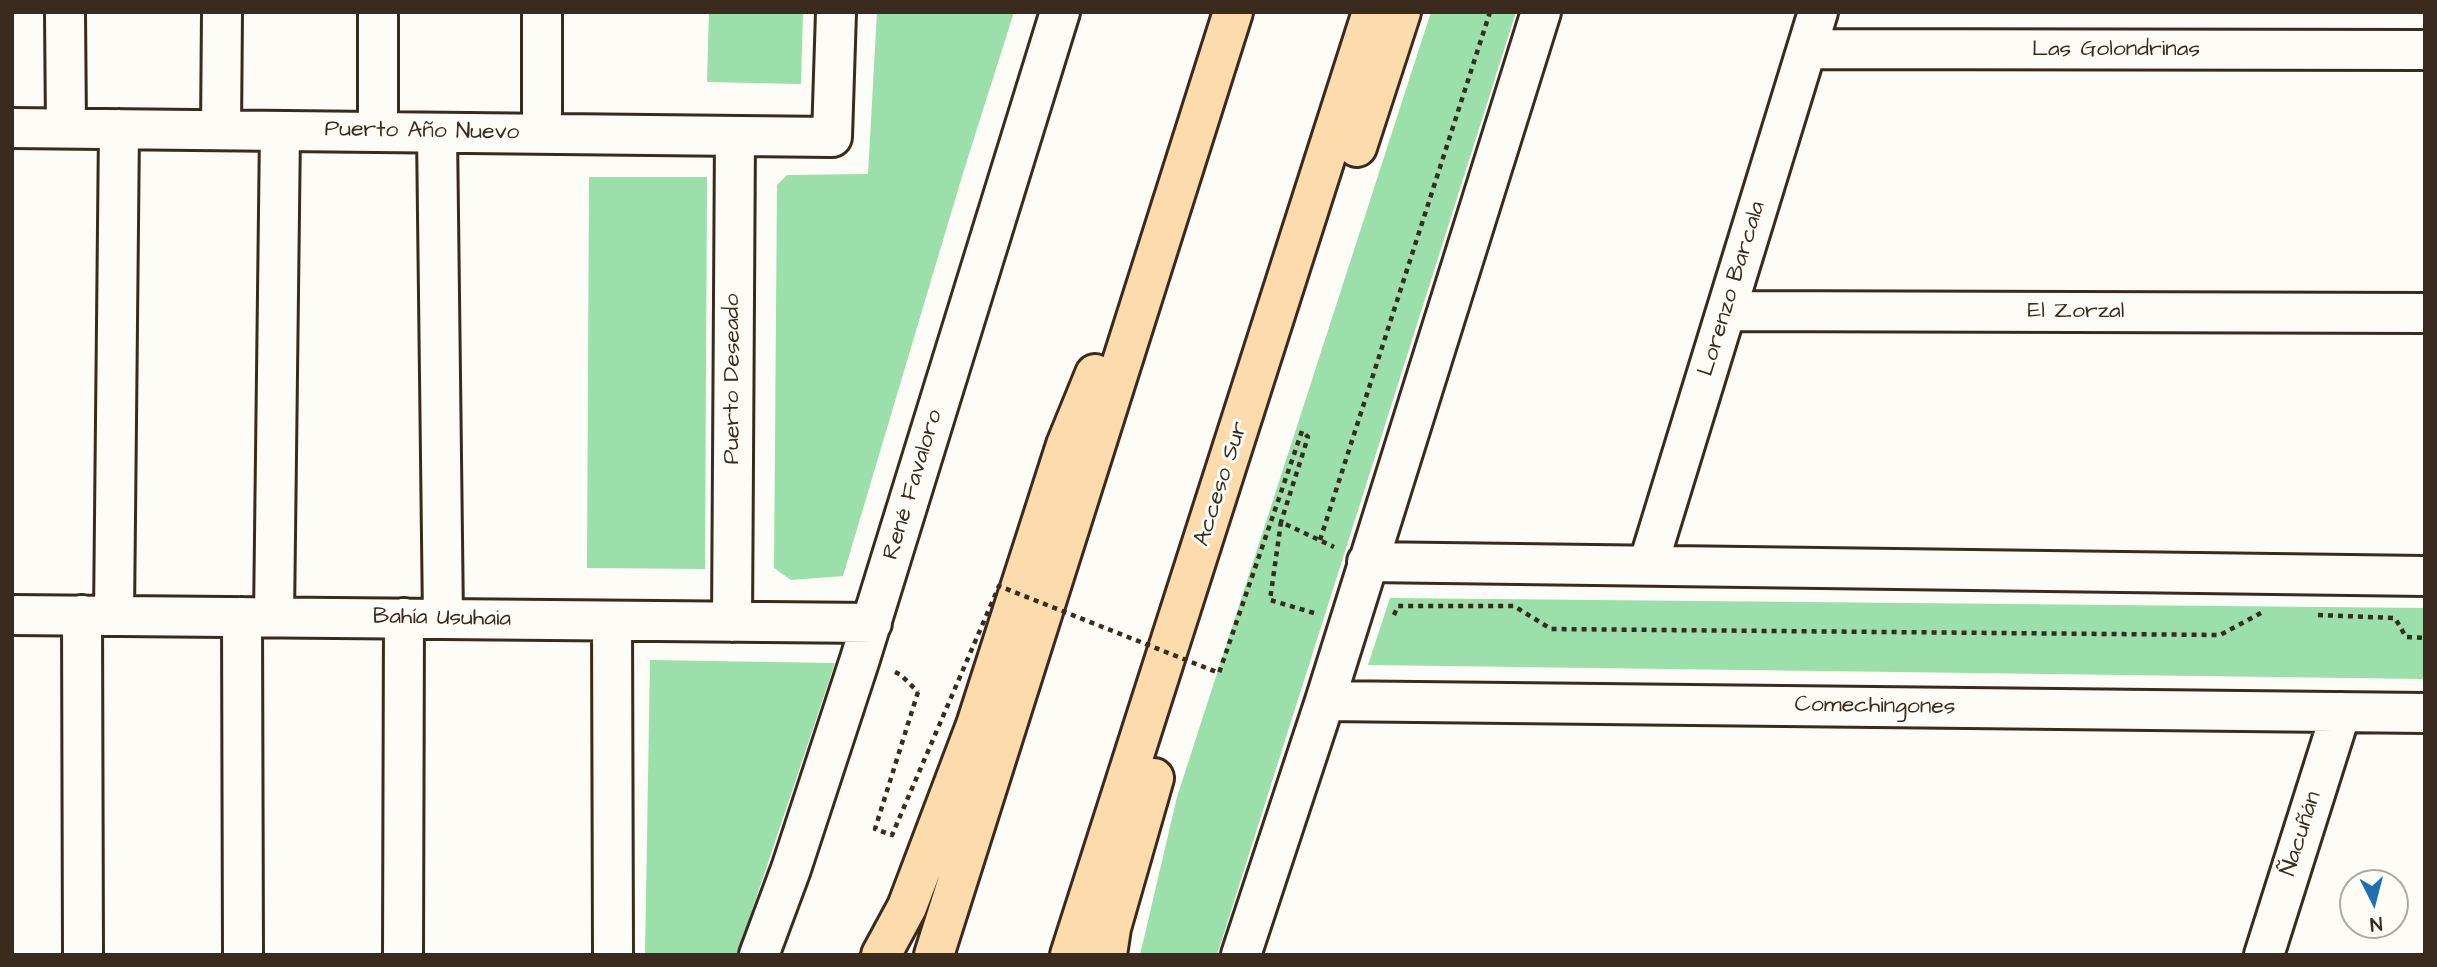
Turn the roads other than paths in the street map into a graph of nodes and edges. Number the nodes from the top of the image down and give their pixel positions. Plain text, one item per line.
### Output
1 (65, 12) edge
2 (222, 12) edge
3 (378, 12) edge
4 (542, 12) edge
5 (836, 12) edge
6 (1060, 12) edge
7 (1233, 12) edge
8 (1372, 12) edge
9 (1401, 12) edge
10 (1541, 12) edge
11 (1818, 12) edge
12 (1807, 49) junction
13 (2425, 51) edge
14 (12, 128) edge
15 (66, 128) junction
16 (119, 129) junction
17 (221, 131) junction
18 (279, 131) junction
19 (378, 132) junction
20 (437, 133) junction
21 (1194, 133) junction
22 (542, 134) junction
23 (735, 136) junction
24 (1726, 311) junction
25 (2425, 313) edge
26 (1367, 562) junction
27 (1648, 565) junction
28 (2425, 576) edge
29 (12, 615) edge
30 (98, 615) junction
31 (258, 617) junction
32 (404, 618) junction
33 (443, 619) junction
34 (612, 621) junction
35 (732, 622) junction
36 (872, 623) junction
37 (1325, 701) junction
38 (2341, 712) junction
39 (2425, 713) edge
40 (83, 955) edge
41 (243, 955) edge
42 (403, 955) edge
43 (613, 955) edge
44 (759, 955) edge
45 (881, 955) edge
46 (934, 955) edge
47 (1070, 955) edge
48 (1107, 955) edge
49 (1241, 955) edge
50 (2264, 955) edge

1 - 15 street
2 - 17 street
3 - 19 street
4 - 22 street
5 - 23 street, Puerto Año Nuevo
6 - 36 street, René Favaloro
7 - 21 highway
8 - 47 highway, Acceso Sur
9 - 48 highway
10 - 26 street
11 - 12 street, Lorenzo Barcala
12 - 13 street, Las Golondrinas
12 - 24 street, Lorenzo Barcala
14 - 15 street, Puerto Año Nuevo
15 - 16 street, Puerto Año Nuevo
16 - 17 street, Puerto Año Nuevo
16 - 30 street
17 - 18 street, Puerto Año Nuevo
18 - 19 street, Puerto Año Nuevo
18 - 31 street
19 - 20 street, Puerto Año Nuevo
20 - 22 street, Puerto Año Nuevo
20 - 33 street
21 - 45 highway
21 - 46 highway
22 - 23 street, Puerto Año Nuevo
23 - 35 street, Puerto Deseado
24 - 25 street, El Zorzal
24 - 27 street, Lorenzo Barcala
26 - 27 street
26 - 37 street
27 - 28 street
29 - 30 street, Bahía Usuhaia
30 - 31 street, Bahía Usuhaia
30 - 40 street
31 - 32 street, Bahía Usuhaia
31 - 41 street
32 - 33 street, Bahía Usuhaia
32 - 42 street
33 - 34 street, Bahía Usuhaia
34 - 35 street, Bahía Usuhaia
34 - 43 street
35 - 36 street, Bahía Usuhaia
36 - 44 street, René Favaloro
37 - 38 street, Comechingones
37 - 49 street
38 - 39 street, Comechingones
38 - 50 street, Ñacuñán

